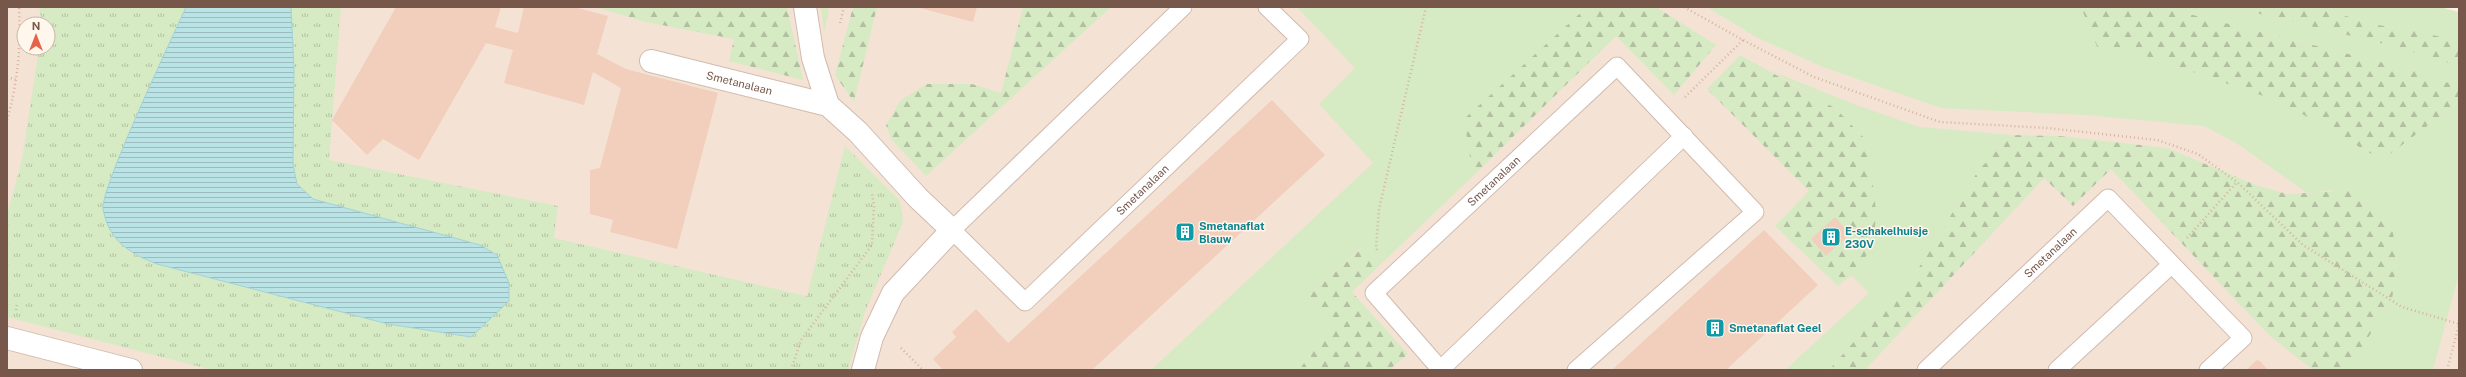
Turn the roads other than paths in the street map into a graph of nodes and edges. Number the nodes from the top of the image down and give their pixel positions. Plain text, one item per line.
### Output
1 (805, 7) edge
2 (1183, 7) edge
3 (1267, 7) edge
4 (651, 61) dead end
5 (828, 105) junction
6 (1684, 136) junction
7 (952, 230) junction
8 (2171, 265) junction
9 (7, 338) edge
10 (131, 370) edge
11 (863, 370) edge
12 (1440, 370) edge
13 (1576, 370) edge
14 (1926, 370) edge
15 (2057, 370) edge
16 (2208, 370) edge

1 - 5 street
2 - 7 lane
3 - 7 lane, Smetanalaan
4 - 5 street, Smetanalaan
5 - 7 street, Smetanalaan
6 - 12 lane, Smetanalaan
6 - 12 lane, Smetanalaan
6 - 13 lane, Smetanalaan
7 - 11 street
8 - 14 lane, Smetanalaan
8 - 15 lane
8 - 16 lane, Smetanalaan
9 - 10 street

